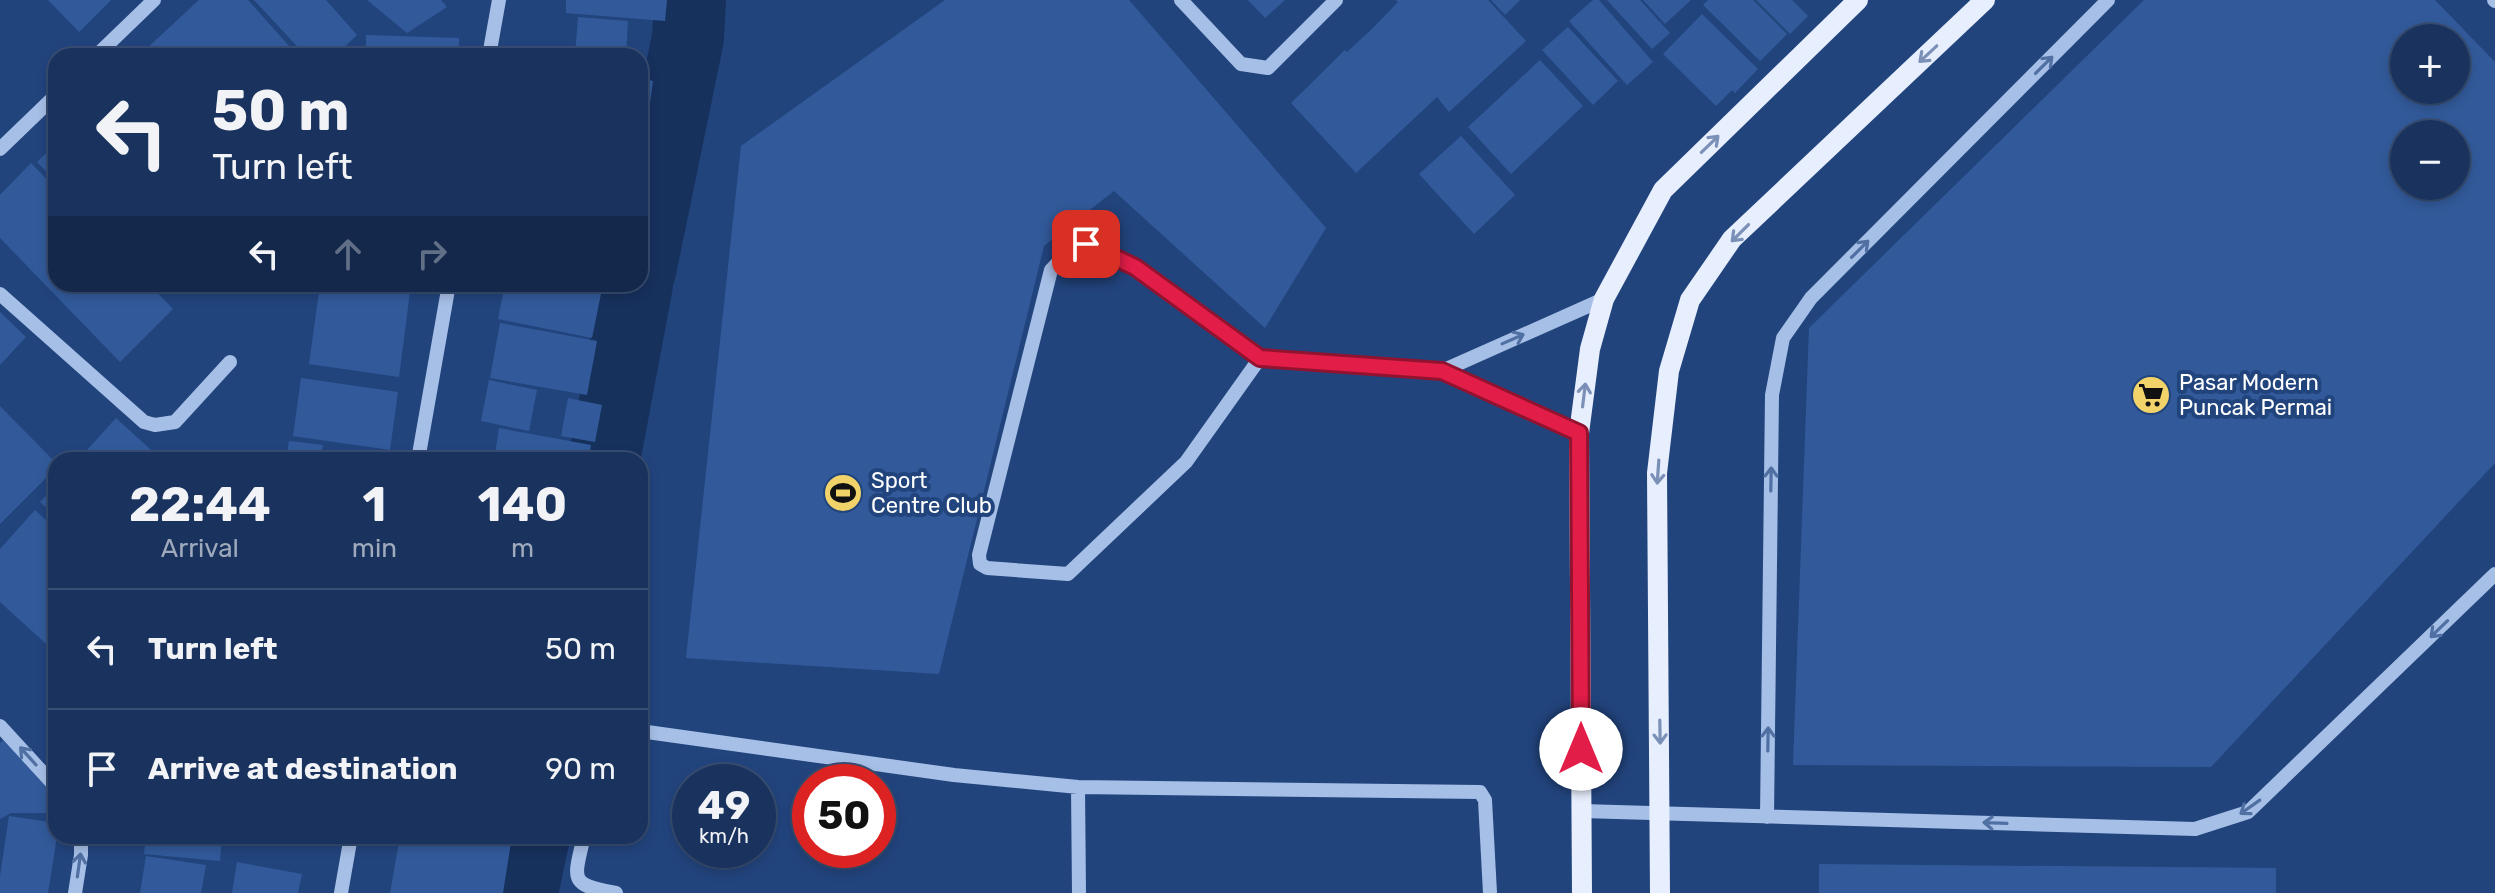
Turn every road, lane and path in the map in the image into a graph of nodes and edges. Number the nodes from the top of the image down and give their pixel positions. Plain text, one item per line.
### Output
1 (154, 0) edge
2 (499, 0) edge
3 (1181, 0) edge
4 (1336, 0) edge
5 (1858, 0) edge
6 (1985, 0) edge
7 (2108, 0) edge
8 (104, 48) edge
9 (490, 48) edge
10 (48, 103) edge
11 (0, 149) edge
12 (448, 292) edge
13 (0, 294) edge
14 (1604, 299) junction
15 (1260, 358) junction
16 (230, 362) dead end
17 (1442, 371) junction
18 (1579, 433) junction
19 (419, 452) edge
20 (2495, 574) edge
21 (0, 726) edge
22 (648, 732) edge
23 (48, 778) edge
24 (1078, 787) junction
25 (1582, 811) junction
26 (1661, 814) junction
27 (1767, 817) junction
28 (81, 844) edge
29 (350, 844) edge
30 (582, 844) edge
31 (1080, 886) edge
32 (585, 890) edge
33 (75, 893) edge
34 (341, 893) edge
35 (616, 893) edge
36 (1490, 893) edge
37 (1582, 893) edge
38 (1660, 893) edge

1 - 8 street
2 - 9 street
3 - 4 street
14 -> 5 main road
6 -> 26 main road
27 -> 7 street
10 - 11 street
12 - 19 street
13 - 16 street
17 -> 14 street
18 -> 14 main road
15 - 15 street
15 - 17 street
17 - 18 street
18 - 25 main road
20 -> 27 street
23 -> 21 street
22 - 24 street
24 - 31 street
24 - 36 street
25 - 26 street
25 - 37 main road
26 - 27 street
26 - 38 main road
33 -> 28 street
29 - 34 street
30 - 32 street
32 - 35 street

